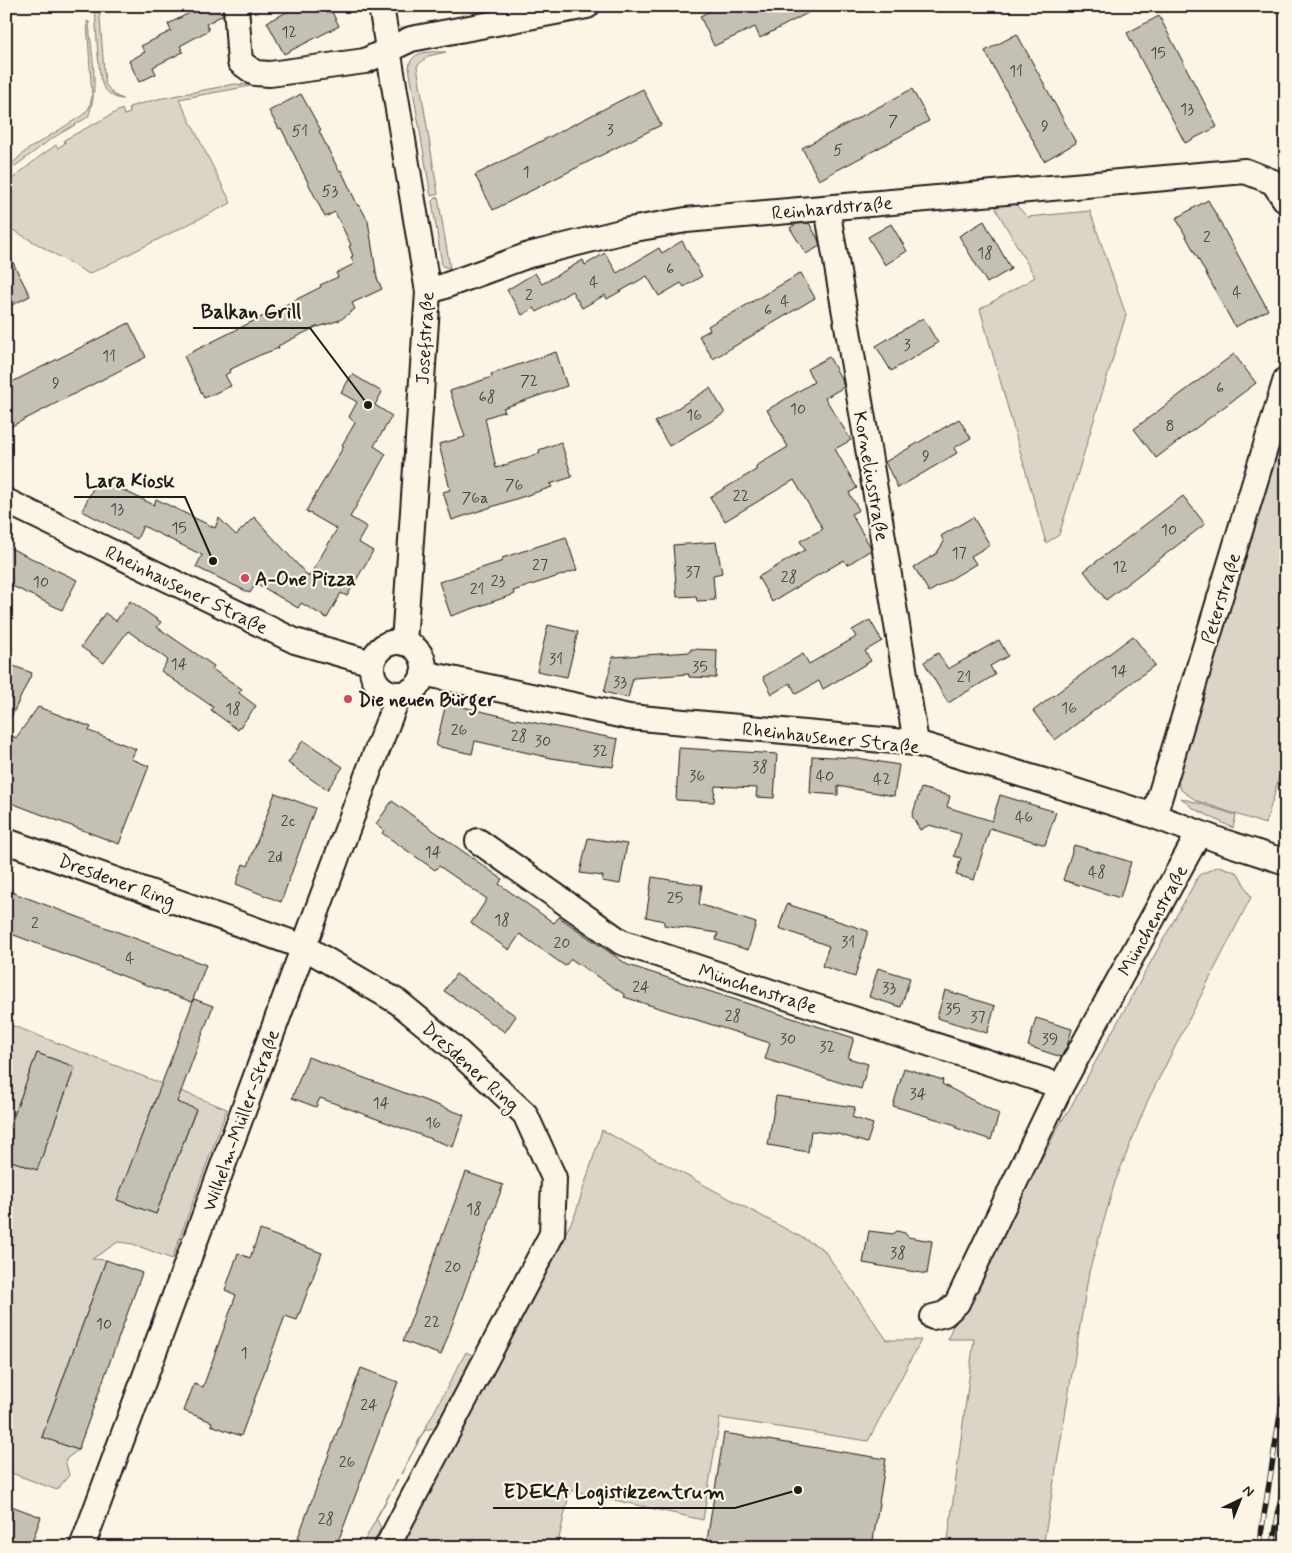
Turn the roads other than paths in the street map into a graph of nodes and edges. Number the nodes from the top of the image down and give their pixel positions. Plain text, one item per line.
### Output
1 (236, 6) edge
2 (381, 6) edge
3 (587, 6) edge
4 (389, 50) junction
5 (1286, 201) edge
6 (827, 208) junction
7 (428, 292) junction
8 (1286, 379) edge
9 (6, 501) edge
10 (404, 643) junction
11 (372, 663) junction
12 (423, 673) junction
13 (400, 694) junction
14 (916, 743) junction
15 (1154, 816) junction
16 (1199, 833) junction
17 (6, 841) edge
18 (478, 841) dead end
19 (1286, 862) edge
20 (304, 947) junction
21 (1061, 1086) junction
22 (933, 1317) dead end
23 (82, 1547) edge
24 (387, 1547) edge

1 - 4 street
2 - 4 street, Josefstraße
3 - 4 street
4 - 7 street, Josefstraße
5 - 6 street, Reinhardstraße
6 - 7 street, Reinhardstraße
6 - 14 street, Korneliusstraße
7 - 10 street, Josefstraße
8 - 15 street, Peterstraße
9 - 11 street, Rheinhausener Straße
10 - 11 street
10 - 12 street
11 - 13 street
12 - 13 street
12 - 14 street, Rheinhausener Straße
13 - 20 street, Wilhelm-Müller-Straße
14 - 15 street, Rheinhausener Straße
15 - 16 street, Rheinhausener Straße
16 - 19 street, Rheinhausener Straße
16 - 21 street, Münchenstraße
17 - 20 street, Dresdener Ring
18 - 21 street, Münchenstraße
20 - 23 street, Wilhelm-Müller-Straße
20 - 24 street, Dresdener Ring
21 - 22 street, Münchenstraße

